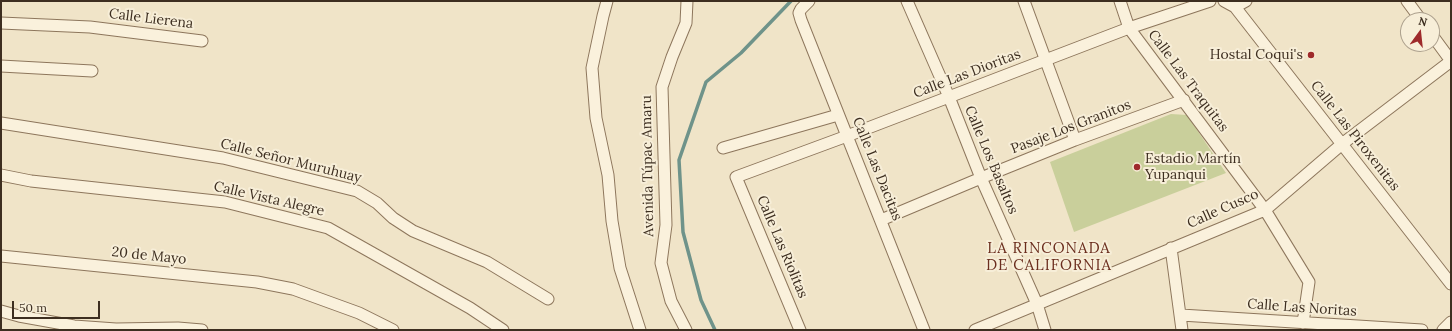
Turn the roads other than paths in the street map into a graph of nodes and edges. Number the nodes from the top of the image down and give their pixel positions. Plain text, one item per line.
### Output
1 (607, 1) edge
2 (687, 1) edge
3 (809, 1) edge
4 (907, 1) edge
5 (1024, 1) edge
6 (1120, 1) edge
7 (1210, 1) edge
8 (1224, 1) edge
9 (1246, 1) edge
10 (1407, 1) edge
11 (1235, 7) junction
12 (1415, 12) edge
13 (1, 23) edge
14 (1129, 28) junction
15 (202, 41) dead end
16 (1440, 46) edge
17 (1046, 60) junction
18 (1451, 61) edge
19 (1, 66) edge
20 (92, 71) dead end
21 (948, 97) junction
22 (1184, 100) junction
23 (838, 115) junction
24 (1, 123) edge
25 (847, 136) junction
26 (1075, 140) junction
27 (1342, 144) junction
28 (723, 148) dead end
29 (1, 175) edge
30 (736, 176) joint
31 (980, 178) junction
32 (1265, 210) junction
33 (881, 220) junction
34 (1171, 248) junction
35 (1, 256) edge
36 (1451, 284) edge
37 (548, 299) dead end
38 (1037, 304) junction
39 (1, 311) edge
40 (1180, 315) junction
41 (1451, 322) edge
42 (1303, 323) junction
43 (202, 330) edge
44 (393, 330) edge
45 (504, 330) edge
46 (640, 330) edge
47 (686, 330) edge
48 (800, 330) edge
49 (924, 330) edge
50 (975, 330) edge
51 (1045, 330) edge
52 (1182, 330) edge
53 (1422, 330) edge
54 (1443, 330) edge

1 - 46 street
2 - 47 street, Avenida Túpac Amaru
3 - 23 street, Calle Las Dacitas
4 - 21 street, Calle Los Basaltos
5 - 17 street
6 - 14 street, Calle Las Traquitas
7 - 14 street, Calle Las Dioritas
8 - 11 street
9 - 11 street
10 - 12 street
11 - 27 street, Calle Las Piroxenitas
13 - 15 street, Calle Lierena
14 - 17 street, Calle Las Dioritas
14 - 22 street, Calle Las Traquitas
16 - 18 street
17 - 21 street, Calle Las Dioritas
17 - 26 street
18 - 27 street, Calle Cusco
19 - 20 street
21 - 25 street, Calle Las Dioritas
21 - 31 street, Calle Los Basaltos
22 - 26 street, Pasaje Los Granitos
22 - 32 street, Calle Las Traquitas
23 - 25 street, Calle Las Dacitas
23 - 28 street
24 - 37 street, Calle Señor Muruhuay
25 - 30 street, Calle Las Dioritas
25 - 33 street, Calle Las Dacitas
26 - 31 street, Pasaje Los Granitos
27 - 32 street, Calle Cusco
27 - 36 street, Calle Las Piroxenitas
29 - 45 street, Calle Vista Alegre
30 - 48 street, Calle Las Riolitas
31 - 33 street, Pasaje Los Granitos
31 - 38 street, Calle Los Basaltos
32 - 34 street, Calle Cusco
32 - 42 street, Calle Las Traquitas
33 - 49 street, Calle Las Dacitas
34 - 38 street, Calle Cusco
34 - 40 street
35 - 44 street, 20 de Mayo
38 - 50 street, Calle Cusco
38 - 51 street, Calle Los Basaltos
39 - 43 street
40 - 42 street, Calle Las Noritas
40 - 52 street
41 - 54 street
42 - 53 street, Calle Las Noritas

